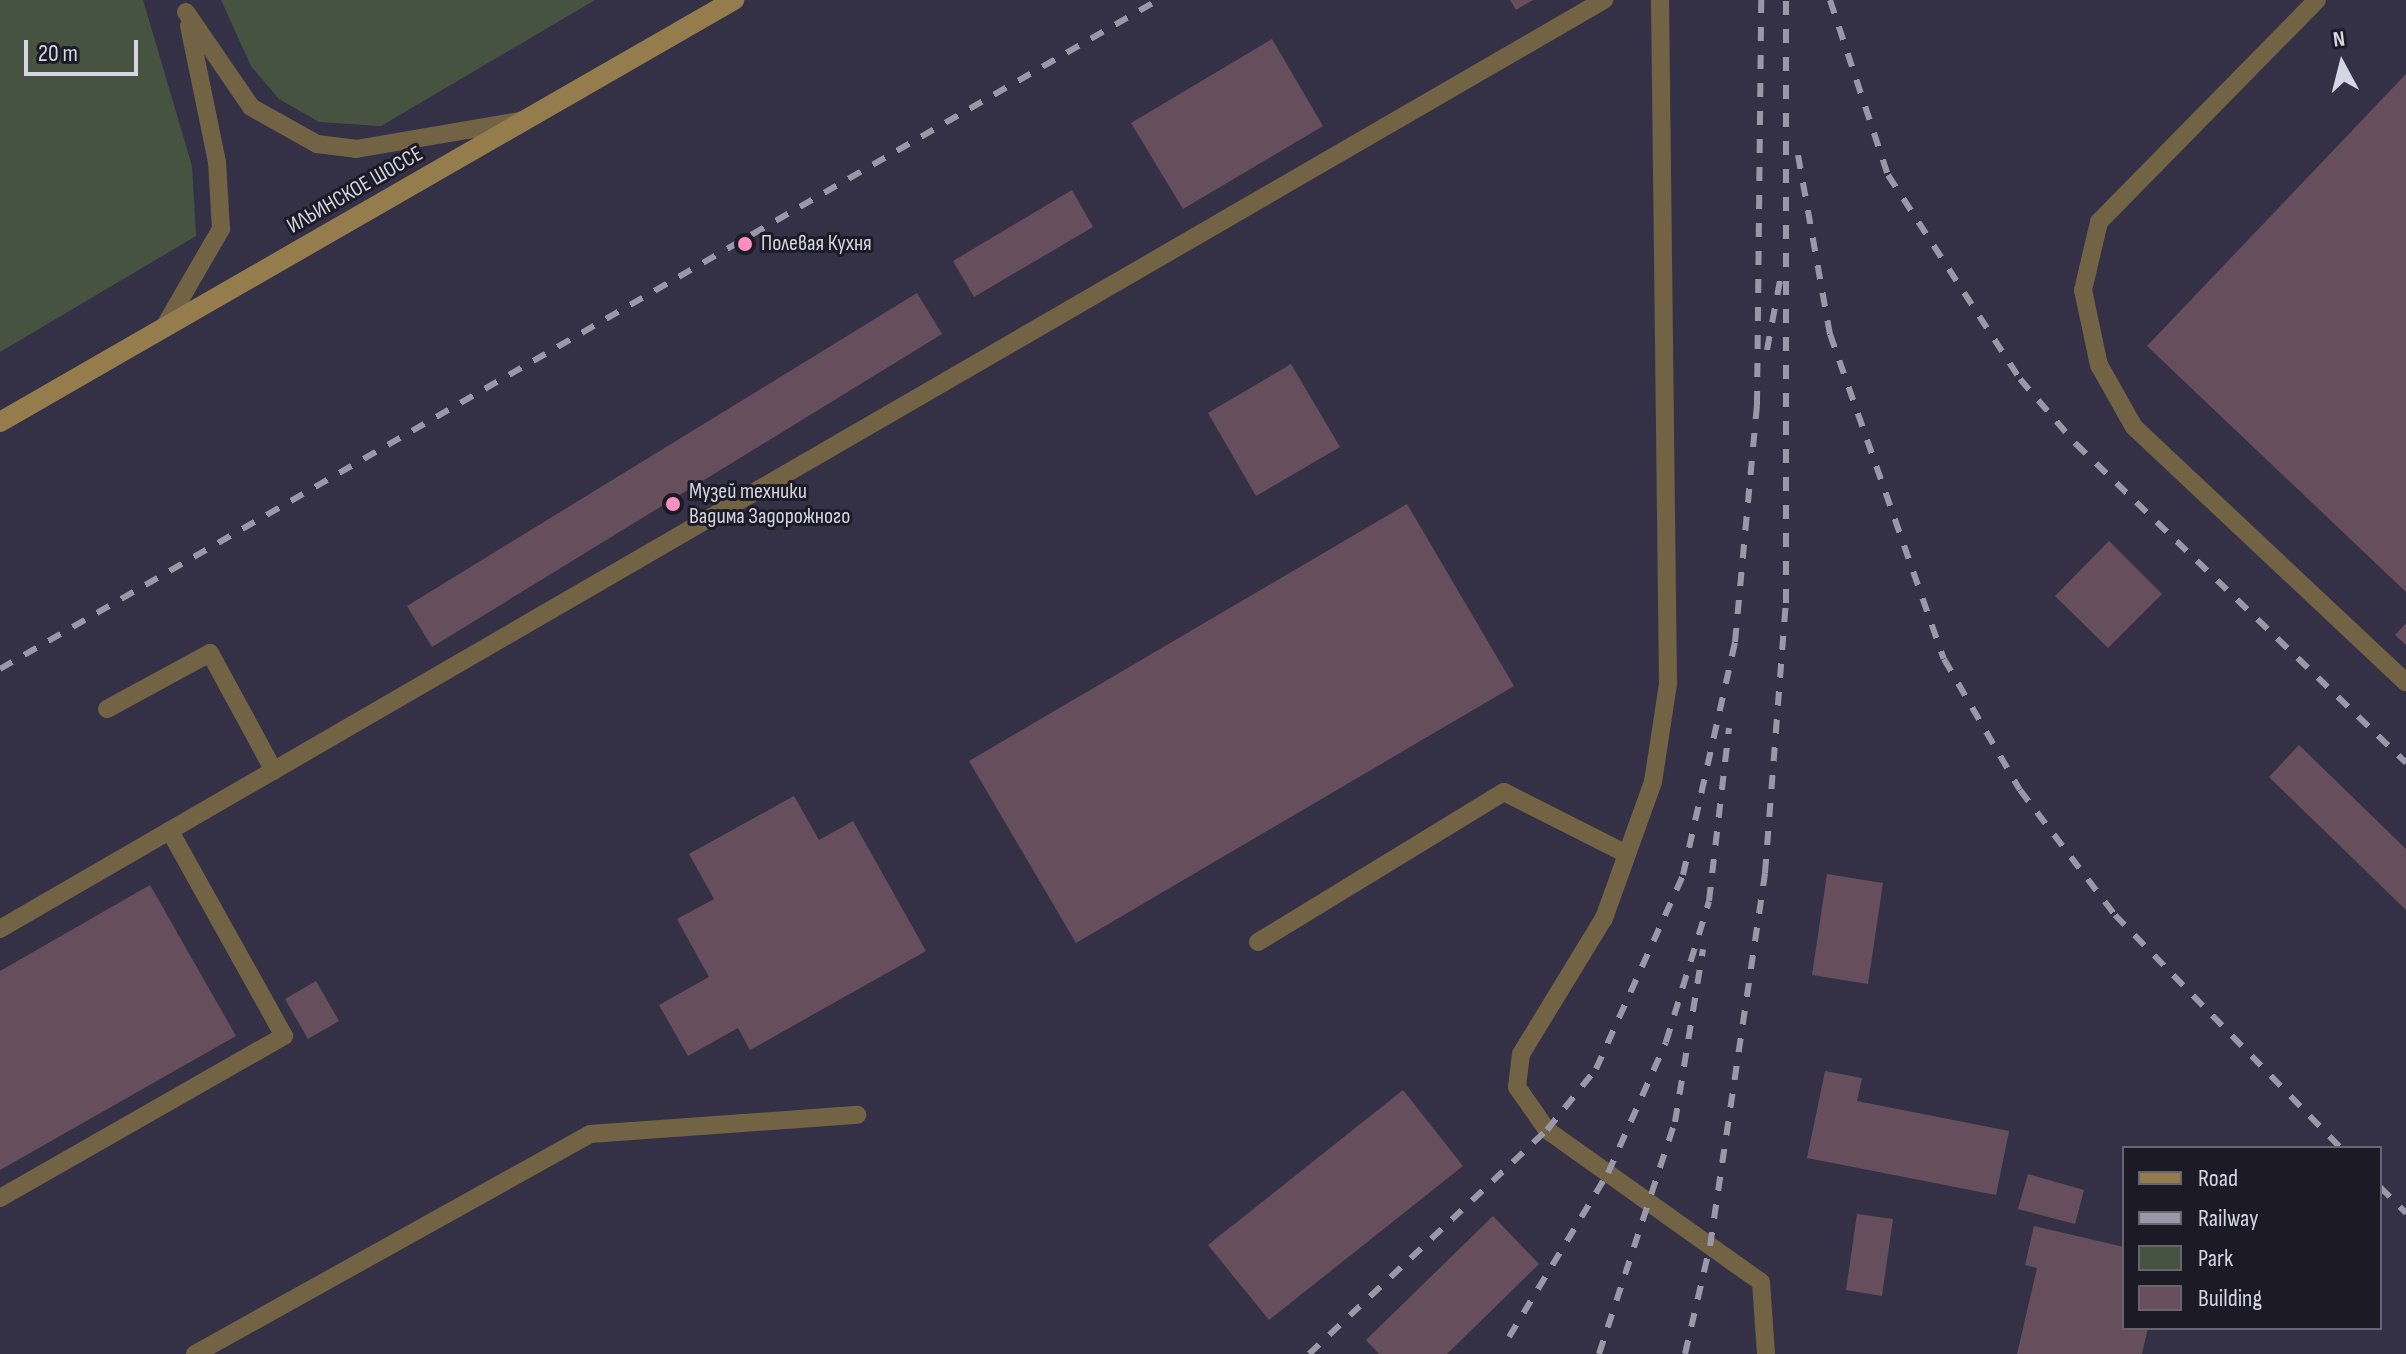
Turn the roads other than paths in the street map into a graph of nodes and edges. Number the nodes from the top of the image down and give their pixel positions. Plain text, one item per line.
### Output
1 (734, 0) edge
2 (1604, 0) edge
3 (1660, 0) edge
4 (2317, 0) edge
5 (184, 6) edge
6 (528, 118) junction
7 (163, 329) junction
8 (0, 422) edge
9 (2406, 682) edge
10 (107, 709) dead end
11 (274, 771) junction
12 (170, 831) junction
13 (1623, 852) junction
14 (0, 929) edge
15 (1258, 942) dead end
16 (857, 1115) dead end
17 (0, 1198) edge
18 (195, 1354) edge
19 (1766, 1354) edge

1 - 6 main road, ИЛЬИНСКОЕ ШОССЕ
2 - 11 lane
3 - 13 lane
4 - 9 lane
5 - 6 lane
5 - 7 lane
6 - 7 main road, ИЛЬИНСКОЕ ШОССЕ
7 - 8 main road, ИЛЬИНСКОЕ ШОССЕ
10 - 11 lane
11 - 12 lane
12 - 14 lane
12 - 17 lane
13 - 15 lane
13 - 19 lane
16 - 18 lane

